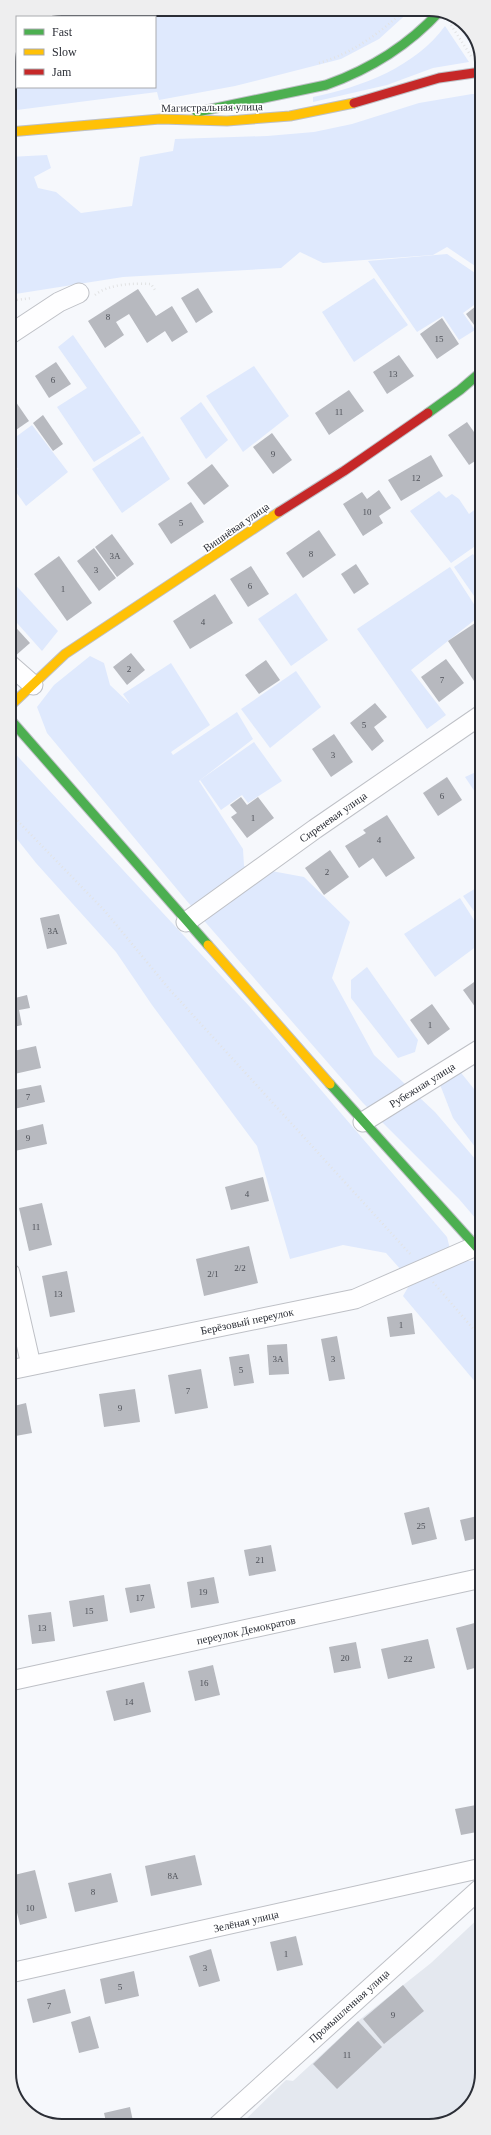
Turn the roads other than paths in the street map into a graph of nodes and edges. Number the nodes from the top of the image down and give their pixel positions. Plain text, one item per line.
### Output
1 (435, 16) edge
2 (475, 72) edge
3 (160, 120) junction
4 (16, 131) edge
5 (79, 293) dead end
6 (16, 330) edge
7 (475, 377) edge
8 (16, 670) edge
9 (33, 685) junction
10 (16, 701) edge
11 (475, 719) edge
12 (16, 726) edge
13 (186, 922) junction
14 (475, 1052) edge
15 (363, 1122) junction
16 (475, 1246) edge
17 (475, 1252) edge
18 (16, 1301) edge
19 (30, 1365) junction
20 (16, 1368) edge
21 (475, 1580) edge
22 (16, 1680) edge
23 (475, 1870) edge
24 (475, 1893) edge
25 (16, 1972) edge
26 (225, 2119) edge

1 - 3 street
2 - 3 street, Магистральная улица
3 - 4 street, Магистральная улица
5 - 6 street
7 - 9 street, Вишнёвая улица
8 - 9 street
9 - 10 street, Вишнёвая улица
11 - 13 street, Сиреневая улица
12 - 13 street
13 - 15 street
14 - 15 street, Рубежная улица
15 - 16 street
17 - 19 street, Берёзовый переулок
18 - 19 street
19 - 20 street, Берёзовый переулок
21 - 22 street, переулок Демократов
23 - 25 street, Зелёная улица
24 - 26 street, Промышленная улица

